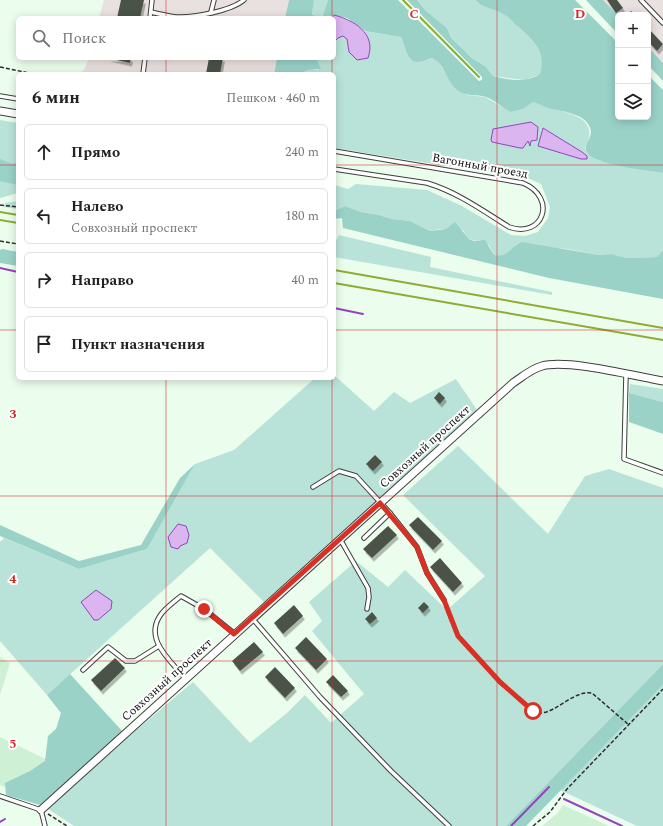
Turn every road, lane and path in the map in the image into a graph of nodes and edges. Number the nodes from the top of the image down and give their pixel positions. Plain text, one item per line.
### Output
1 (152, 0) edge
2 (214, 0) edge
3 (244, 0) edge
4 (641, 0) edge
5 (151, 12) junction
6 (211, 12) junction
7 (150, 16) edge
8 (171, 16) edge
9 (199, 16) edge
10 (663, 24) edge
11 (145, 60) edge
12 (0, 68) edge
13 (23, 72) edge
14 (143, 72) edge
15 (0, 96) edge
16 (16, 99) edge
17 (0, 111) edge
18 (16, 114) edge
19 (336, 151) edge
20 (336, 169) edge
21 (0, 205) edge
22 (16, 207) edge
23 (0, 241) edge
24 (16, 244) edge
25 (626, 375) junction
26 (663, 382) edge
27 (663, 473) edge
28 (313, 487) dead end
29 (380, 503) junction
30 (390, 513) junction
31 (364, 538) dead end
32 (340, 539) junction
33 (444, 600) joint
34 (367, 609) dead end
35 (252, 618) junction
36 (234, 634) junction
37 (159, 646) junction
38 (83, 670) dead end
39 (185, 678) junction
40 (663, 689) edge
41 (629, 725) junction
42 (0, 796) edge
43 (41, 810) junction
44 (45, 826) edge
45 (67, 826) edge
46 (449, 826) edge
47 (534, 826) edge

1 - 5 lane
2 - 6 lane
3 - 6 lane
4 - 10 lane
5 - 7 lane
5 - 8 lane
6 - 9 lane
11 - 14 lane
12 - 13 path
15 - 16 lane
17 - 18 street
19 - 20 lane, Вагонный проезд
21 - 22 path
23 - 24 path
25 - 26 street, Совхозный проспект
25 - 27 lane
25 - 29 street, Совхозный проспект
28 - 29 lane
29 - 30 lane
29 - 32 street, Совхозный проспект
30 - 31 lane
30 - 33 lane
32 - 34 lane
32 - 35 street, Совхозный проспект
33 - 41 path
35 - 36 street, Совхозный проспект
35 - 46 lane
36 - 37 lane
36 - 39 street, Совхозный проспект
37 - 38 lane
37 - 39 lane
39 - 43 street, Совхозный проспект
40 - 41 path
41 - 47 path
42 - 43 lane
43 - 44 lane
43 - 45 path

